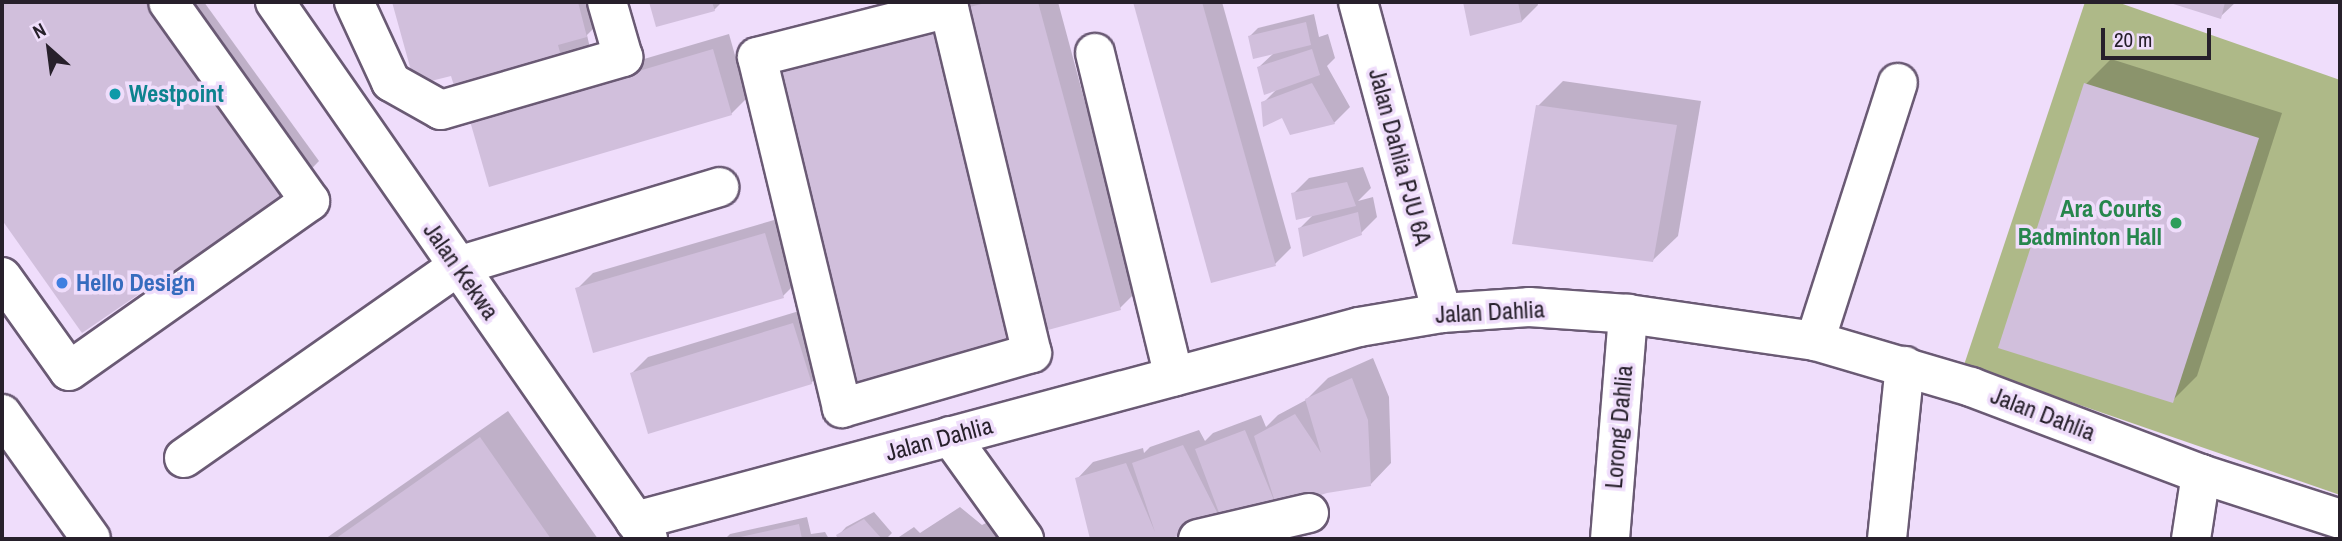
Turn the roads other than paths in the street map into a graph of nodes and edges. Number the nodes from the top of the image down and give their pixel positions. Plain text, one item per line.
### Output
1 (168, 2) edge
2 (275, 2) edge
3 (354, 2) edge
4 (607, 2) edge
5 (1358, 2) edge
6 (1095, 53) dead end
7 (1898, 83) dead end
8 (719, 187) dead end
9 (458, 267) junction
10 (2, 277) edge
11 (1441, 313) junction
12 (1628, 314) junction
13 (1815, 341) junction
14 (1003, 362) junction
15 (1905, 366) junction
16 (1174, 376) junction
17 (952, 378) junction
18 (2, 414) edge
19 (1018, 418) junction
20 (958, 434) junction
21 (2, 454) edge
22 (184, 458) dead end
23 (2201, 474) junction
24 (53, 486) junction
25 (1309, 513) dead end
26 (2340, 519) edge
27 (642, 530) edge
28 (91, 539) edge
29 (1024, 539) edge
30 (1198, 539) edge
31 (1610, 539) edge
32 (1887, 539) edge
33 (2191, 539) edge

1 - 10 street
2 - 9 street, Jalan Kekwa
3 - 4 street
5 - 11 street, Jalan Dahlia PJU 6A
6 - 16 street
7 - 13 street
8 - 9 street
9 - 22 street
9 - 27 street, Jalan Kekwa
11 - 12 street, Jalan Dahlia
11 - 16 street, Jalan Dahlia
12 - 13 street, Jalan Dahlia
12 - 31 street, Lorong Dahlia
13 - 15 street, Jalan Dahlia
14 - 17 street
14 - 17 street
14 - 19 street
15 - 23 street, Jalan Dahlia
15 - 32 street
16 - 19 street, Jalan Dahlia
17 - 20 street
18 - 24 street
19 - 20 street, Jalan Dahlia
20 - 27 street, Jalan Dahlia
20 - 29 street
21 - 24 street
23 - 26 street, Jalan Dahlia
23 - 33 street
24 - 28 street
25 - 30 street

